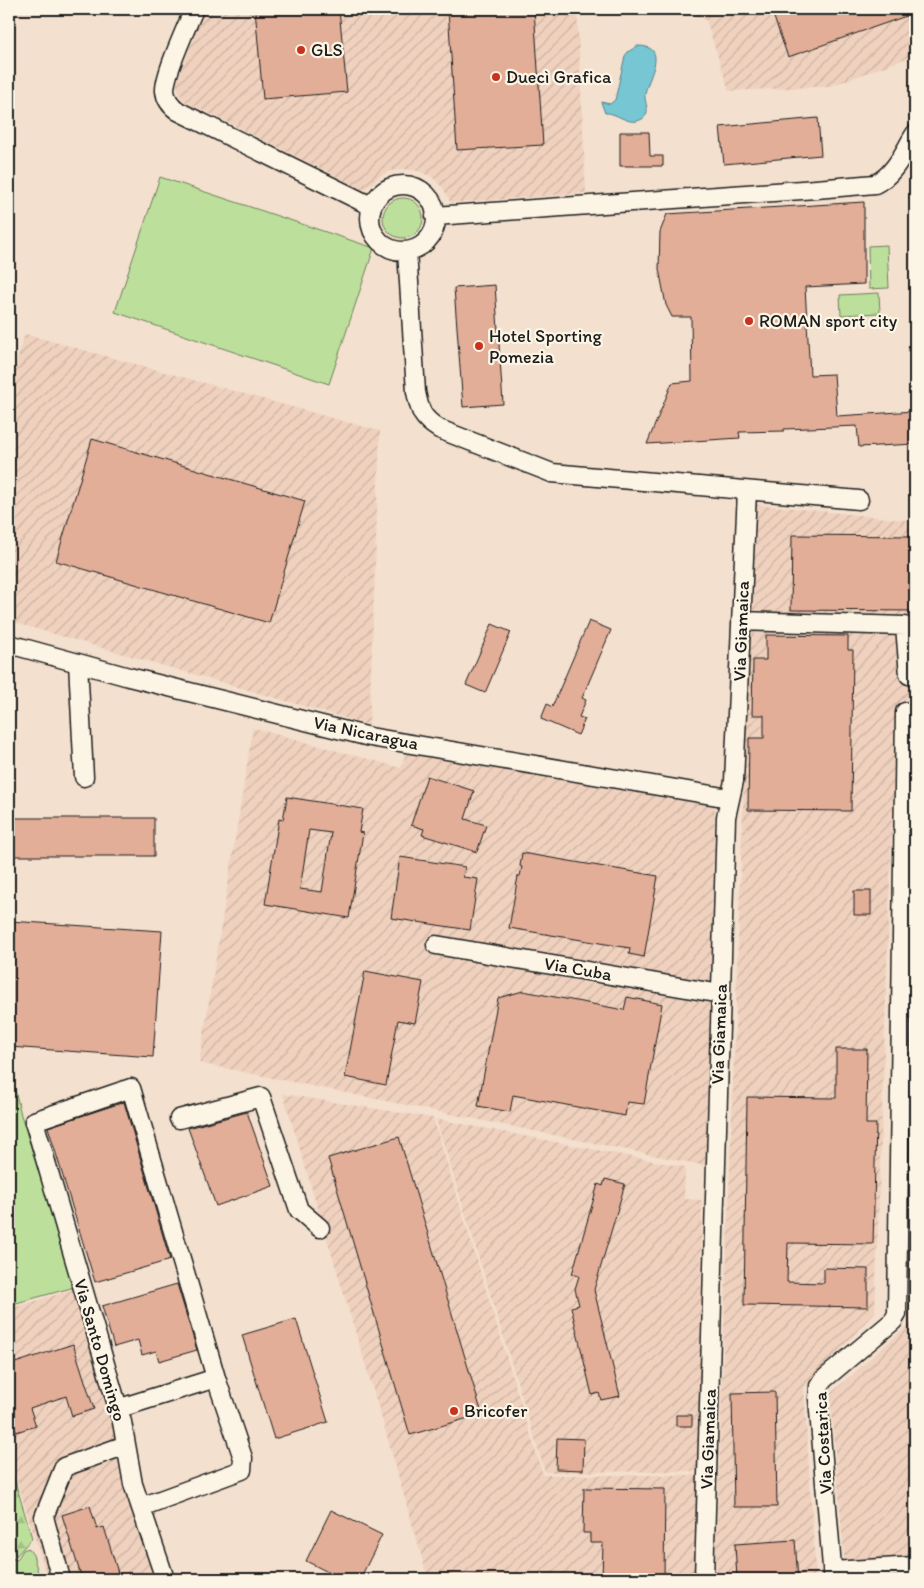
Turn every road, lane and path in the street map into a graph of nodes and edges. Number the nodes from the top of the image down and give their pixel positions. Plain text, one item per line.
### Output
1 (194, 9) edge
2 (915, 134) edge
3 (371, 206) junction
4 (435, 216) junction
5 (407, 250) junction
6 (747, 491) junction
7 (859, 500) dead end
8 (741, 621) junction
9 (9, 644) edge
10 (78, 663) junction
11 (909, 675) dead end
12 (910, 711) edge
13 (84, 777) dead end
14 (729, 798) junction
15 (909, 857) edge
16 (436, 945) dead end
17 (720, 994) junction
18 (179, 1119) dead end
19 (320, 1228) dead end
20 (216, 1378) junction
21 (117, 1409) junction
22 (126, 1445) junction
23 (141, 1507) junction
24 (915, 1566) edge
25 (832, 1575) edge
26 (62, 1579) edge
27 (165, 1579) edge
28 (704, 1579) edge

1 - 3 street
2 - 4 street
3 - 4 street
3 - 5 street
4 - 5 street
5 - 6 street
6 - 7 street
6 - 8 street, Via Giamaica
8 - 11 street
8 - 14 street, Via Giamaica
9 - 10 street, Via Nicaragua
10 - 13 street
10 - 14 street, Via Nicaragua
12 - 15 street, Via Costarica
14 - 17 street, Via Giamaica
15 - 25 street, Via Costarica
16 - 17 street, Via Cuba
17 - 28 street, Via Giamaica
18 - 19 street
20 - 21 street
20 - 21 street, Via Santo Domingo
20 - 23 street
21 - 22 street, Via Santo Domingo
22 - 23 street, Via Santo Domingo
22 - 26 street
23 - 27 street, Via Santo Domingo
24 - 25 street

